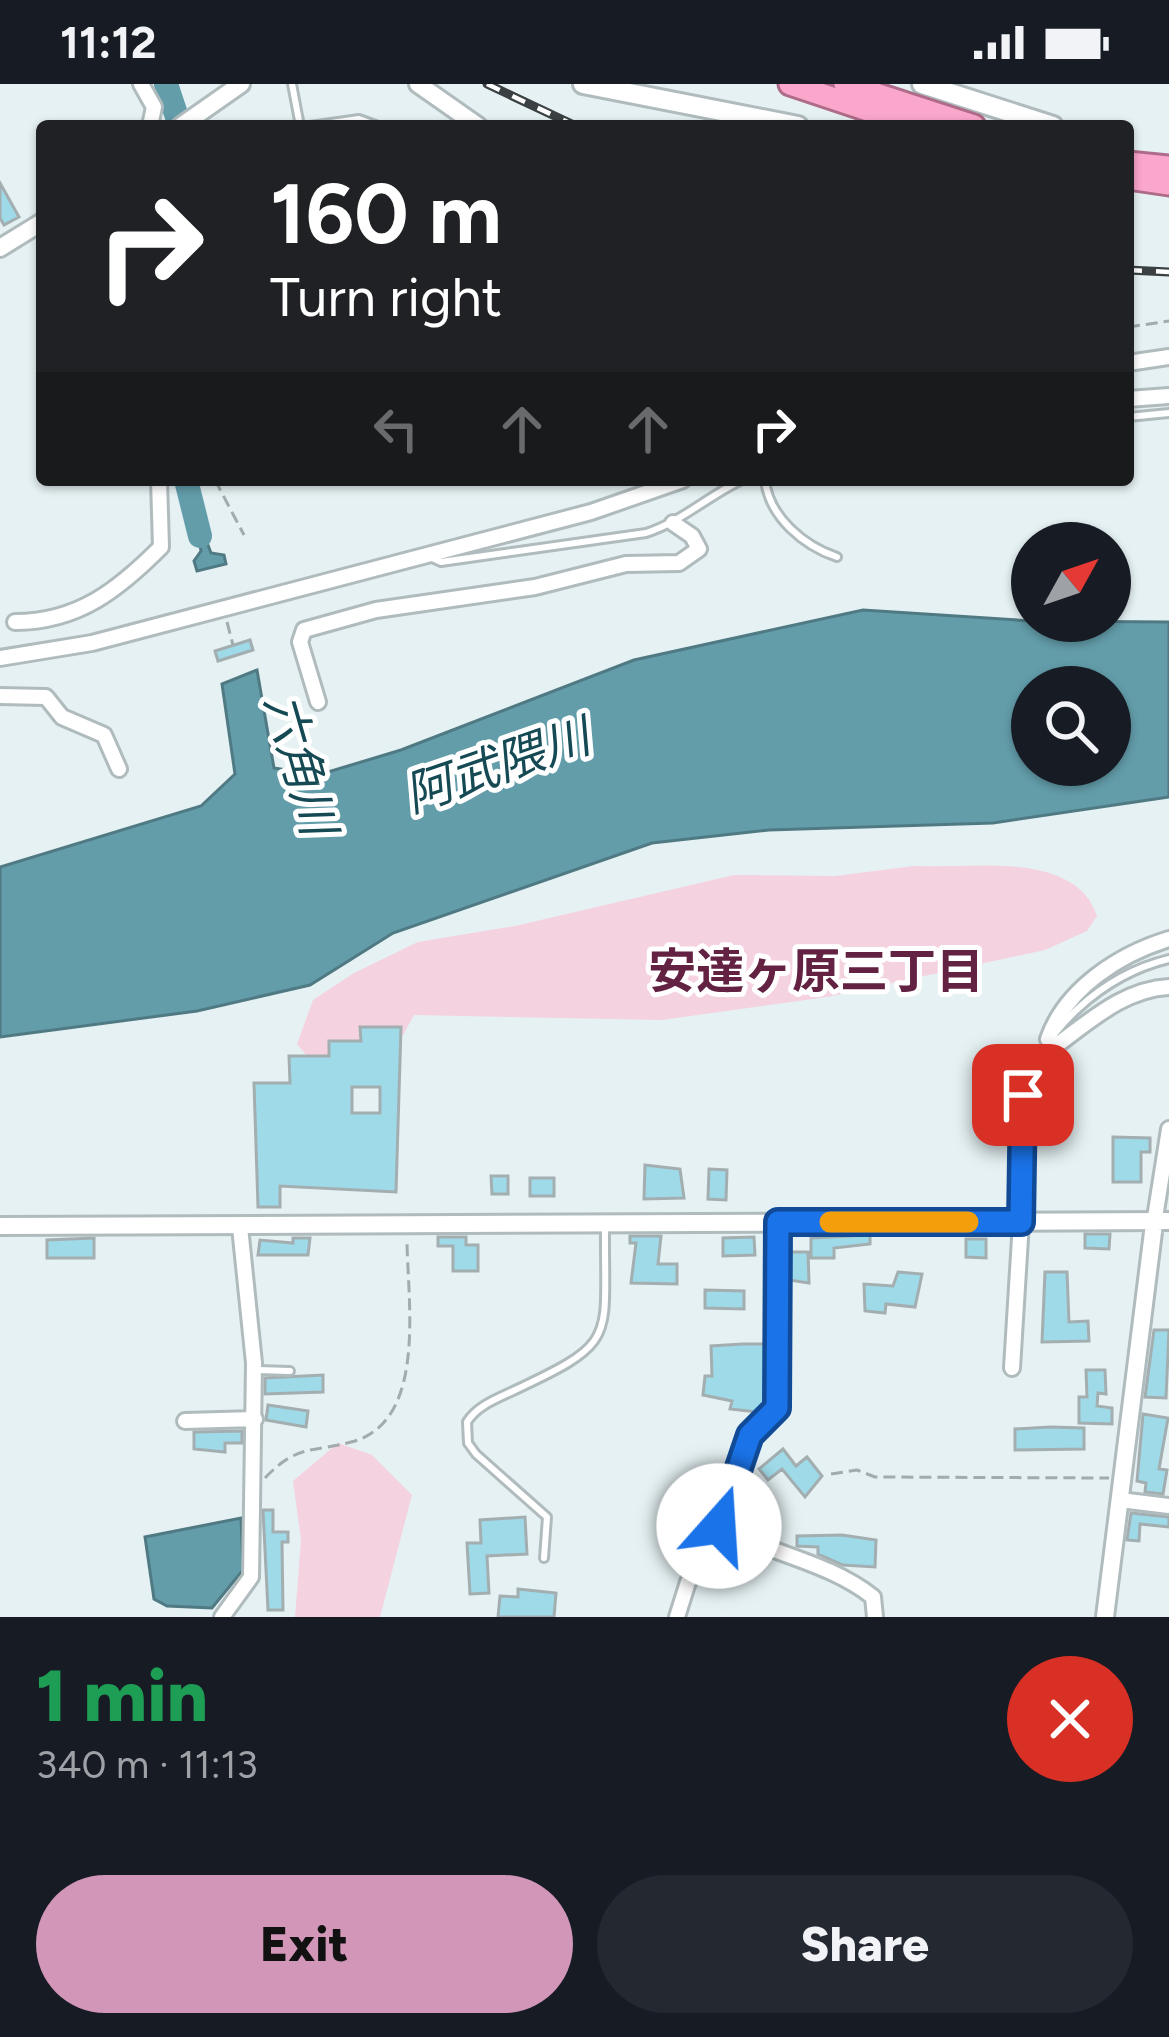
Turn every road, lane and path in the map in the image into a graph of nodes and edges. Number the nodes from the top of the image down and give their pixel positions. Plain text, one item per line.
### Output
1 (141, 84) edge
2 (241, 84) edge
3 (292, 84) edge
4 (418, 84) edge
5 (583, 84) edge
6 (790, 84) edge
7 (845, 84) edge
8 (922, 84) edge
9 (960, 92) edge
10 (447, 102) junction
11 (151, 120) edge
12 (189, 120) edge
13 (299, 120) edge
14 (451, 120) edge
15 (470, 120) edge
16 (767, 120) edge
17 (898, 120) edge
18 (956, 120) edge
19 (1037, 120) edge
20 (1134, 155) edge
21 (1134, 165) edge
22 (1168, 174) edge
23 (1134, 177) edge
24 (36, 226) edge
25 (0, 248) edge
26 (1169, 321) edge
27 (1134, 326) edge
28 (1169, 357) edge
29 (1134, 362) edge
30 (1169, 396) edge
31 (1134, 399) edge
32 (1169, 413) edge
33 (1134, 416) edge
34 (158, 486) edge
35 (217, 486) edge
36 (666, 486) edge
37 (730, 486) edge
38 (768, 486) edge
39 (673, 523) junction
40 (244, 535) dead end
41 (427, 554) junction
42 (837, 557) dead end
43 (223, 608) junction
44 (8, 623) edge
45 (233, 645) dead end
46 (0, 658) edge
47 (0, 696) edge
48 (318, 702) dead end
49 (118, 769) dead end
50 (1169, 939) edge
51 (1169, 958) edge
52 (1169, 987) edge
53 (1052, 1041) junction
54 (1169, 1129) edge
55 (778, 1222) junction
56 (1021, 1222) junction
57 (605, 1223) junction
58 (1162, 1223) edge
59 (408, 1225) junction
60 (0, 1226) edge
61 (240, 1227) junction
62 (1012, 1368) dead end
63 (255, 1370) junction
64 (290, 1371) dead end
65 (255, 1420) junction
66 (185, 1421) dead end
67 (832, 1474) dead end
68 (1123, 1478) junction
69 (251, 1493) junction
70 (1120, 1500) junction
71 (1169, 1506) edge
72 (719, 1526) junction
73 (544, 1558) dead end
74 (222, 1617) edge
75 (677, 1617) edge
76 (875, 1617) edge
77 (1105, 1617) edge

1 - 11 street
2 - 12 street
3 - 13 lane
4 - 10 street
5 - 16 main road
6 - 17 highway
7 - 18 highway
8 - 9 main road
9 - 19 main road
10 - 14 lane
10 - 15 street
20 - 22 main road
21 - 22 highway
22 - 23 highway
24 - 25 street
26 - 27 path
28 - 29 street
30 - 31 street
32 - 33 lane
34 - 44 street
35 - 40 path
36 - 41 street
37 - 39 lane
38 - 42 lane
39 - 41 lane
39 - 48 street
41 - 43 street
43 - 45 path
43 - 46 street
47 - 49 street
50 - 53 street
51 - 53 lane
52 - 53 street
53 - 56 lane
54 - 58 street
55 - 56 street
55 - 57 street
55 - 72 street
56 - 58 street
56 - 62 street
57 - 59 street
57 - 73 lane
58 - 68 street
59 - 61 street
59 - 69 path
60 - 61 street
61 - 63 street
63 - 64 lane
63 - 65 street
65 - 66 street
65 - 69 street
67 - 68 path
68 - 70 street
69 - 74 street
70 - 71 street
70 - 77 street
72 - 75 street
72 - 76 street

